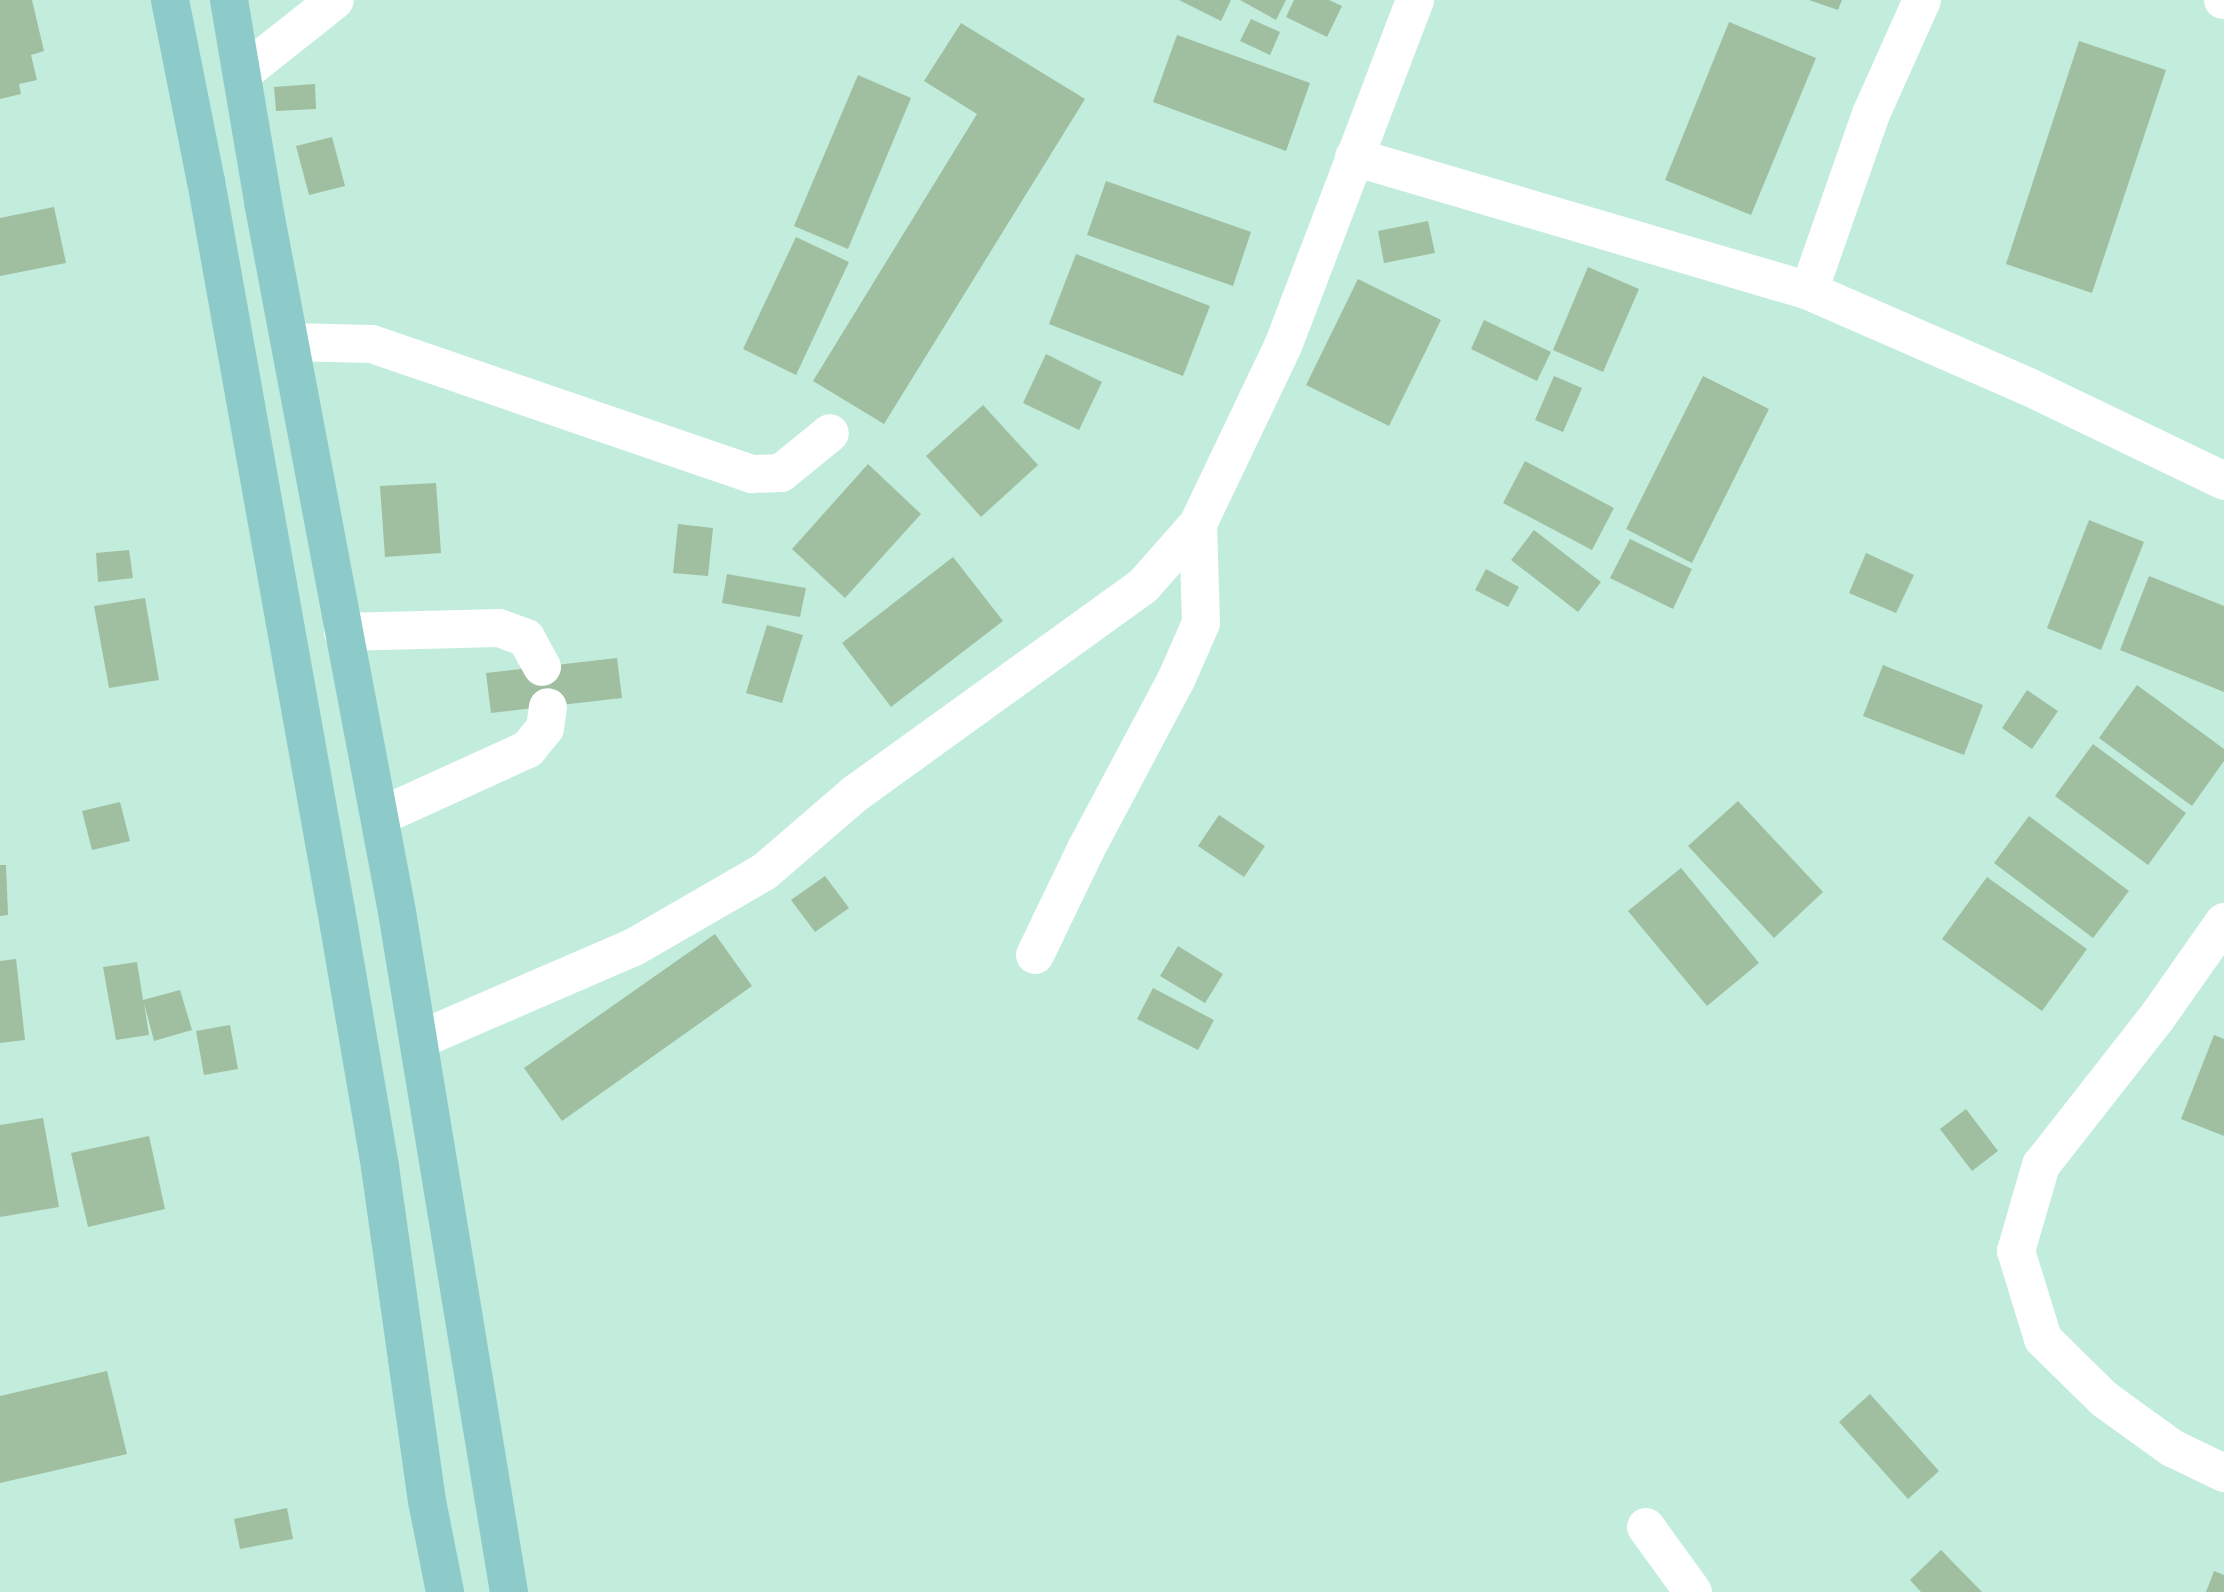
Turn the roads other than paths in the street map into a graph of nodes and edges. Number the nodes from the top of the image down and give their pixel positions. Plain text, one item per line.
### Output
1 (170, 0) edge
2 (229, 0) edge
3 (335, 0) edge
4 (1415, 0) edge
5 (1922, 0) edge
6 (243, 74) junction
7 (1354, 157) junction
8 (1809, 290) junction
9 (290, 342) junction
10 (830, 433) dead end
11 (2224, 481) edge
12 (1198, 524) junction
13 (343, 632) junction
14 (542, 667) dead end
15 (548, 707) dead end
16 (379, 817) junction
17 (2224, 922) edge
18 (1035, 955) dead end
19 (419, 1040) junction
20 (2224, 1473) edge
21 (1646, 1527) dead end
22 (445, 1592) edge
23 (509, 1592) edge
24 (1693, 1592) edge

1 - 22 main road
2 - 6 main road
3 - 6 street
4 - 7 street
5 - 8 street
6 - 9 main road
7 - 8 street
7 - 12 street
8 - 11 street
9 - 10 street
9 - 13 main road
12 - 18 street
12 - 19 street
13 - 14 street
13 - 16 main road
15 - 16 street
16 - 19 main road
17 - 20 street
19 - 23 main road
21 - 24 street

